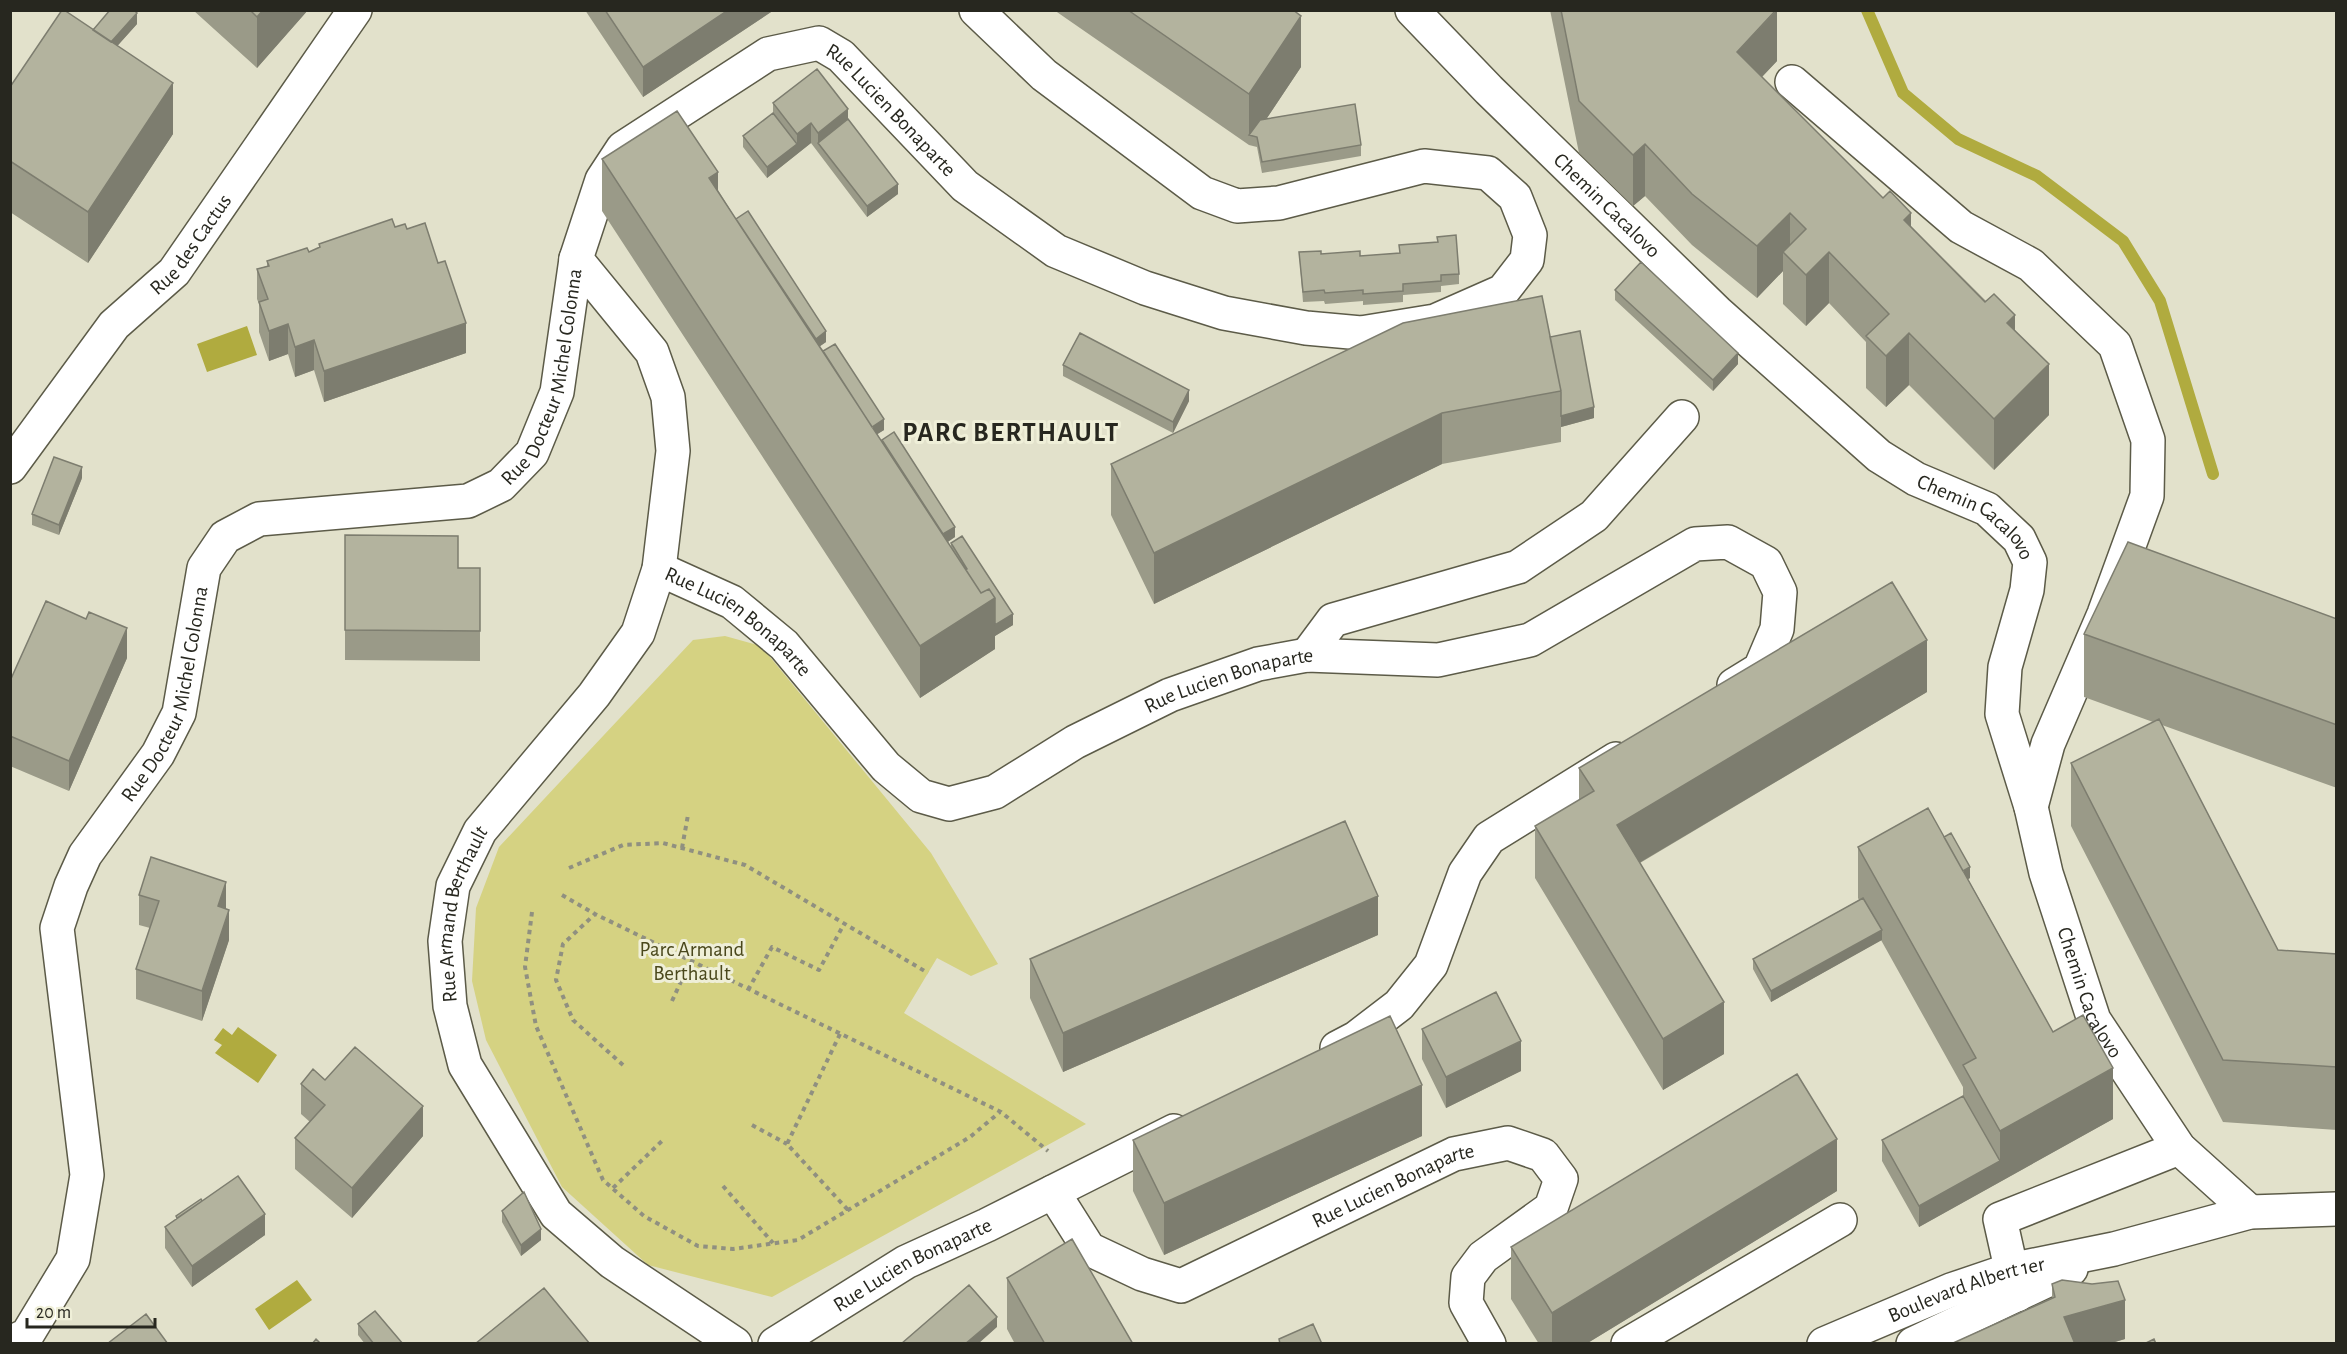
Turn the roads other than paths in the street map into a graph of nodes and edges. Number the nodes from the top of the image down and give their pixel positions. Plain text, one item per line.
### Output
1 (355, 10) edge
2 (976, 10) edge
3 (1412, 10) edge
4 (1792, 82) dead end
5 (576, 259) junction
6 (1682, 417) dead end
7 (10, 467) edge
8 (659, 569) junction
9 (1307, 655) junction
10 (1711, 700) edge
11 (1641, 743) edge
12 (2031, 807) junction
13 (1314, 1059) edge
14 (1200, 1117) edge
15 (2179, 1148) junction
16 (1053, 1192) junction
17 (2337, 1209) edge
18 (2250, 1212) junction
19 (1840, 1220) dead end
20 (2013, 1282) junction
21 (10, 1343) edge
22 (735, 1344) edge
23 (775, 1344) edge
24 (1489, 1344) edge
25 (1628, 1344) edge
26 (1824, 1344) edge
27 (1913, 1344) edge

1 - 7 street, Rue des Cactus
2 - 5 street, Rue Lucien Bonaparte
3 - 12 street, Chemin Cacalovo
4 - 12 street
5 - 8 street, Rue Lucien Bonaparte
5 - 21 street, Rue Docteur Michel Colonna
6 - 9 street
8 - 9 street, Rue Lucien Bonaparte
8 - 22 street, Rue Armand Berthault
9 - 10 street, Rue Lucien Bonaparte
11 - 13 street
12 - 15 street, Chemin Cacalovo
14 - 16 street, Rue Lucien Bonaparte
15 - 18 street, Chemin Cacalovo
15 - 20 street
16 - 23 street, Rue Lucien Bonaparte
16 - 24 street, Rue Lucien Bonaparte
17 - 18 street, Boulevard Albert 1er
18 - 20 street, Boulevard Albert 1er
19 - 25 street
20 - 26 street, Boulevard Albert 1er
20 - 27 street, Boulevard Albert 1er

